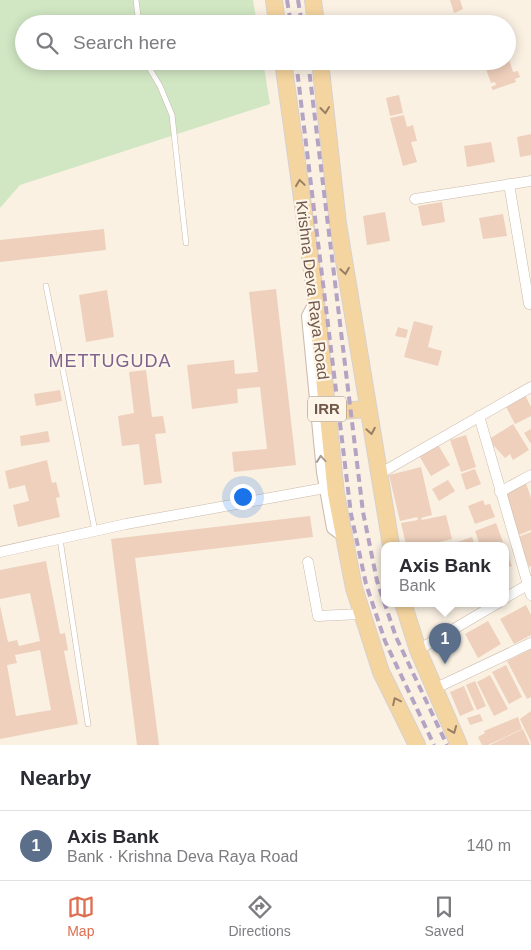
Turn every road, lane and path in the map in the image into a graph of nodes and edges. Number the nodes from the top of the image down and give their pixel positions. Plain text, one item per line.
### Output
1 (136, 0) edge
2 (274, 0) edge
3 (313, 0) edge
4 (138, 15) edge
5 (276, 15) edge
6 (315, 15) edge
7 (150, 70) edge
8 (284, 70) edge
9 (321, 70) edge
10 (531, 181) edge
11 (509, 184) junction
12 (415, 199) dead end
13 (186, 243) dead end
14 (46, 286) dead end
15 (316, 301) junction
16 (530, 304) dead end
17 (531, 387) edge
18 (367, 409) junction
19 (327, 412) junction
20 (478, 416) junction
21 (378, 474) junction
22 (531, 475) edge
23 (325, 488) junction
24 (500, 492) junction
25 (95, 532) junction
26 (344, 536) junction
27 (60, 539) junction
28 (390, 542) edge
29 (0, 552) edge
30 (308, 562) dead end
31 (530, 588) edge
32 (509, 596) edge
33 (405, 607) edge
34 (491, 607) edge
35 (361, 614) junction
36 (531, 644) edge
37 (418, 650) junction
38 (436, 688) junction
39 (88, 724) dead end
40 (417, 745) edge
41 (459, 745) edge

1 - 4 lane
2 - 5 main road
3 - 6 main road
7 - 13 lane
15 -> 8 main road, Krishna Deva Raya Road / IRR
9 -> 18 main road, Krishna Deva Raya Road / IRR
10 - 11 street
11 - 12 street
11 - 16 street
14 - 25 lane
15 - 19 main road, Krishna Deva Raya Road / IRR
23 -> 15 street
17 - 20 street
18 - 19 main road
18 -> 21 main road, Krishna Deva Raya Road / IRR
19 - 26 main road, Krishna Deva Raya Road / IRR
20 - 21 street
20 - 24 street
21 - 28 main road, Krishna Deva Raya Road / IRR
22 - 24 street
23 - 25 street
23 - 26 street
24 - 31 street
25 - 27 street
26 - 35 main road, Krishna Deva Raya Road / IRR
27 - 29 street
27 - 39 lane
30 - 35 street
31 - 32 street
33 - 37 main road
34 - 37 street
40 -> 35 main road, Krishna Deva Raya Road / IRR
36 - 38 street
37 - 38 main road
38 -> 41 main road

